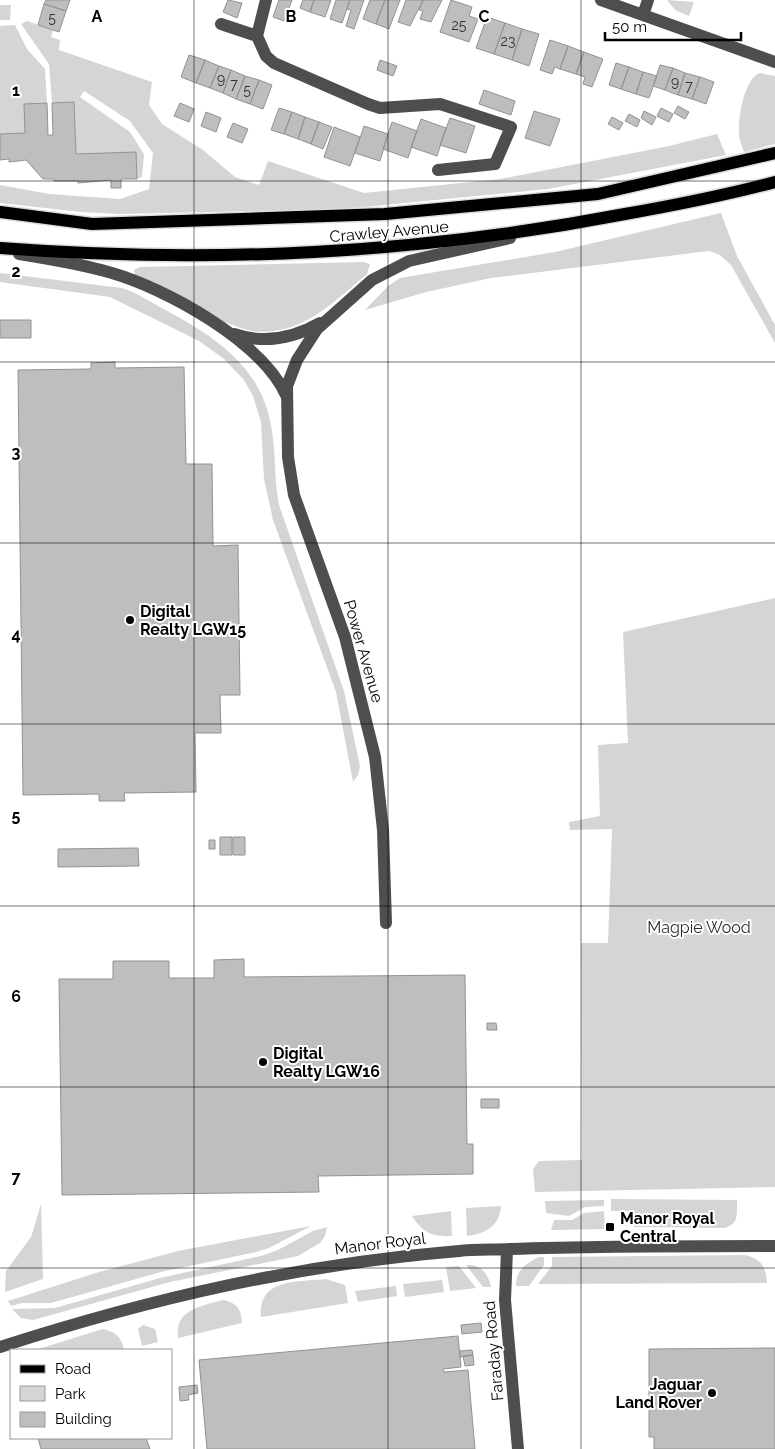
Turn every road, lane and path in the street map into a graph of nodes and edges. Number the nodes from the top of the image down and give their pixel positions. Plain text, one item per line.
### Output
1 (266, 0) edge
2 (601, 0) edge
3 (648, 0) edge
4 (643, 15) junction
5 (221, 24) dead end
6 (257, 36) junction
7 (775, 62) edge
8 (775, 153) edge
9 (438, 170) dead end
10 (775, 182) edge
11 (0, 212) edge
12 (550, 229) junction
13 (0, 249) edge
14 (325, 320) junction
15 (234, 334) junction
16 (286, 394) junction
17 (386, 923) dead end
18 (775, 1246) edge
19 (507, 1250) junction
20 (0, 1347) edge
21 (518, 1449) edge

1 - 6 street
2 - 4 street
3 - 4 street
4 - 7 street
5 - 6 street
6 - 9 street
8 - 11 main road, Crawley Avenue
10 - 12 main road, Crawley Avenue
12 - 13 main road, Crawley Avenue
12 - 14 street
13 - 15 street
14 - 15 street
14 - 16 street
15 - 16 street
16 - 17 street, Power Avenue
18 - 19 street, Manor Royal
19 - 20 street, Manor Royal
19 - 21 street, Faraday Road

